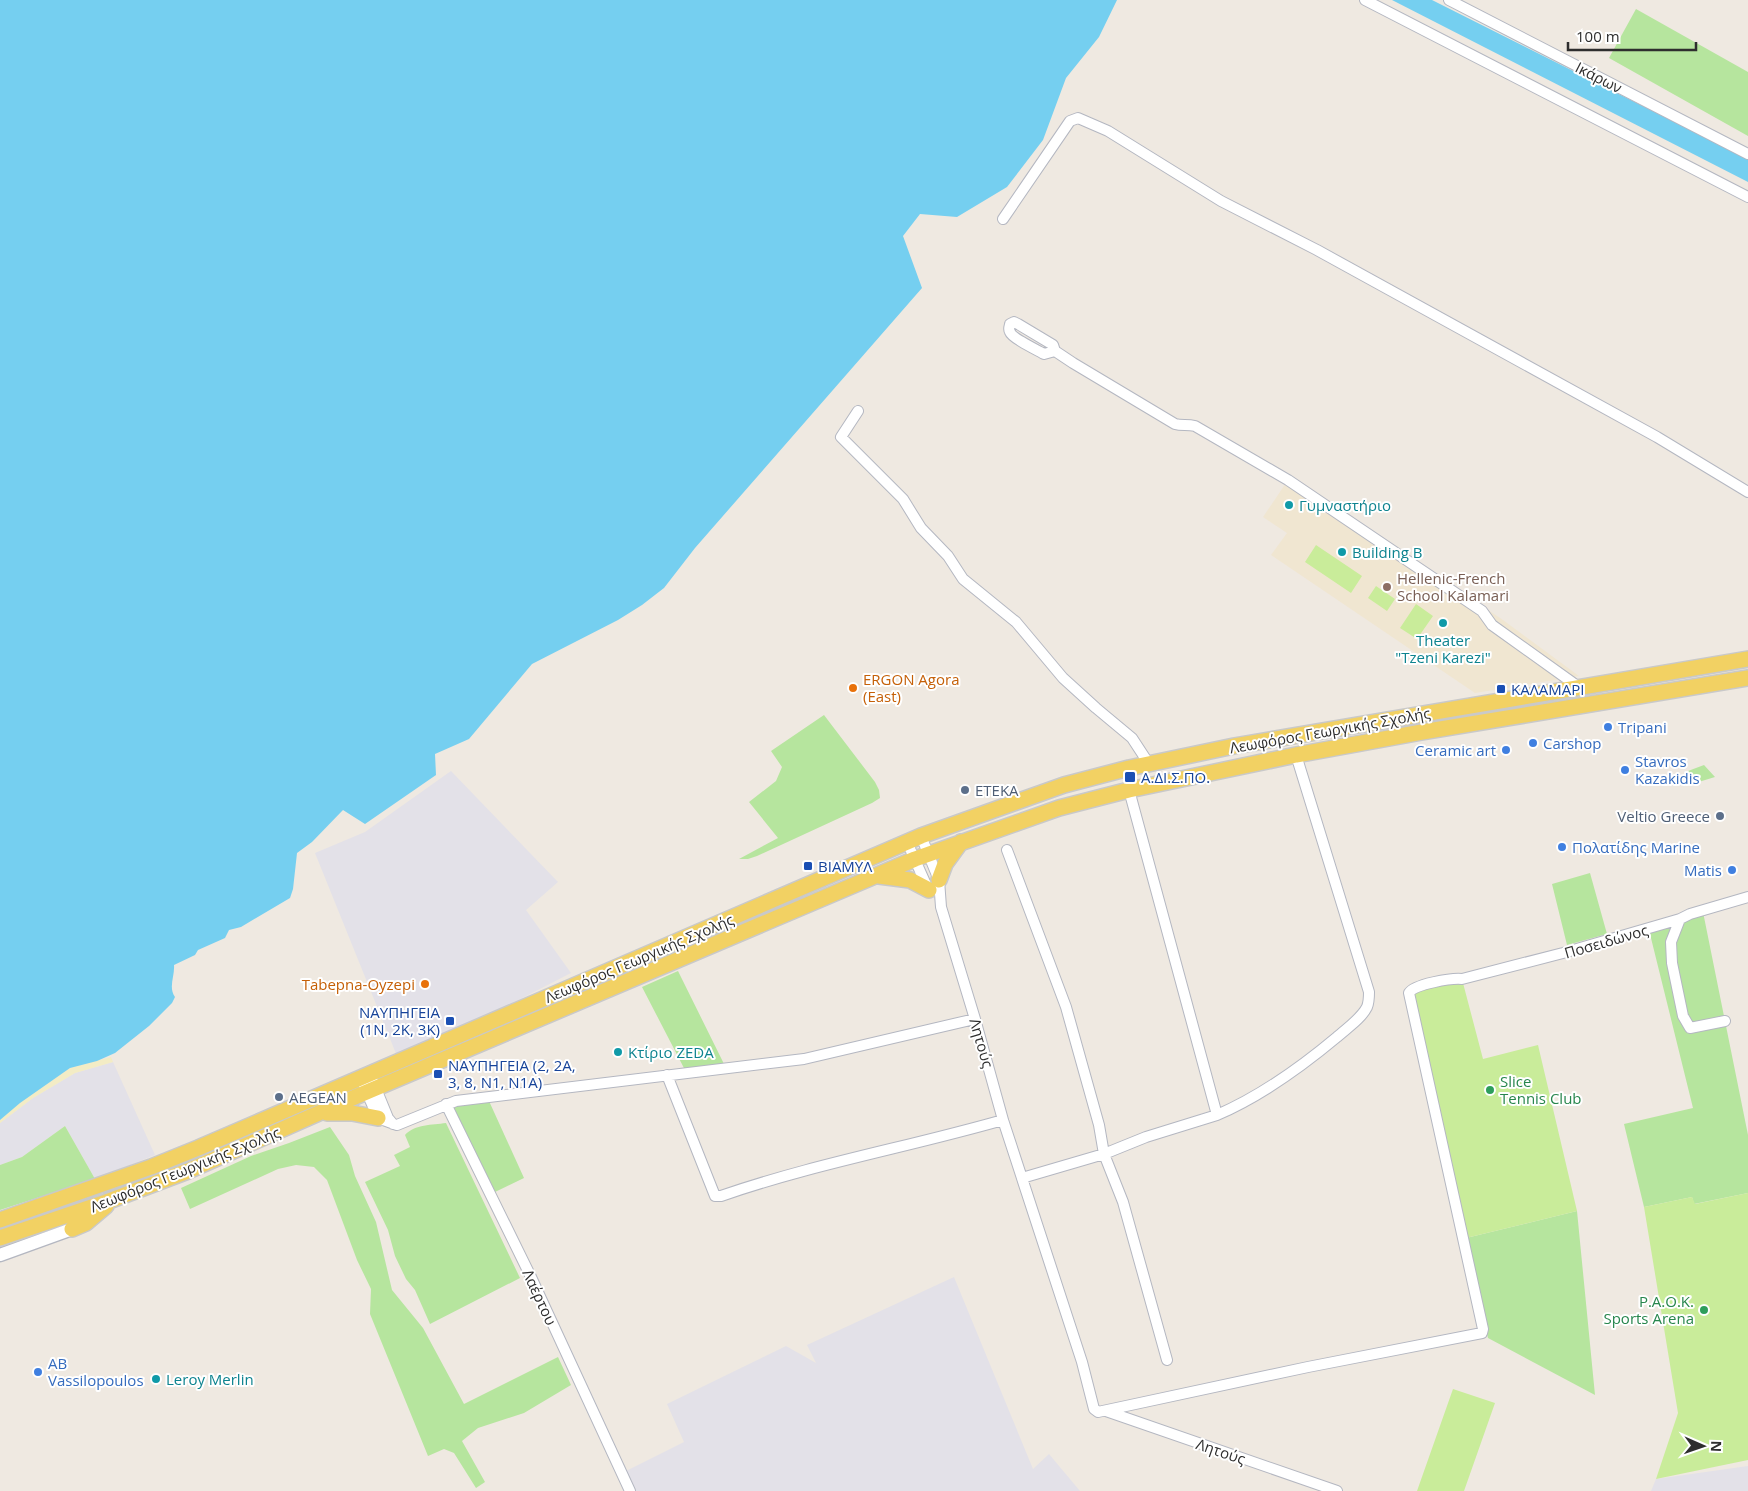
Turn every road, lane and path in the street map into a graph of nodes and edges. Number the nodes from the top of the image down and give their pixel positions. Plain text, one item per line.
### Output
1 (1365, 0) edge
2 (1449, 0) edge
3 (1748, 154) edge
4 (1748, 197) edge
5 (1003, 219) dead end
6 (1055, 351) dead end
7 (858, 411) dead end
8 (1748, 492) edge
9 (1748, 660) edge
10 (1748, 678) edge
11 (1580, 688) junction
12 (1296, 755) junction
13 (1149, 764) junction
14 (1129, 790) junction
15 (914, 839) junction
16 (961, 842) junction
17 (1008, 850) dead end
18 (922, 856) junction
19 (875, 876) junction
20 (934, 885) junction
21 (1748, 897) edge
22 (1680, 919) junction
23 (975, 1019) junction
24 (1725, 1022) dead end
25 (667, 1075) junction
26 (365, 1076) junction
27 (372, 1091) junction
28 (446, 1104) junction
29 (321, 1113) junction
30 (1217, 1115) junction
31 (378, 1118) junction
32 (1003, 1120) junction
33 (393, 1124) junction
34 (1104, 1154) junction
35 (1022, 1178) junction
36 (119, 1197) junction
37 (0, 1220) edge
38 (72, 1229) joint
39 (0, 1238) edge
40 (0, 1255) edge
41 (1167, 1360) dead end
42 (1105, 1411) junction
43 (630, 1491) edge
44 (1337, 1491) edge

1 - 4 street
2 - 3 street, Ικάρων
5 - 8 street
6 - 11 street
7 - 13 street
9 - 11 main road, Λεωφόρος Γεωργικής Σχολής
10 - 12 main road, Λεωφόρος Γεωργικής Σχολής
11 - 13 main road, Λεωφόρος Γεωργικής Σχολής
12 - 14 main road, Λεωφόρος Γεωργικής Σχολής
12 - 30 street
13 - 15 main road, Λεωφόρος Γεωργικής Σχολής
14 - 16 main road, Λεωφόρος Γεωργικής Σχολής
14 - 30 street
15 - 18 street, Λητούς
15 - 18 street, Λητούς
15 - 26 main road, Λεωφόρος Γεωργικής Σχολής
16 - 18 main road, Λεωφόρος Γεωργικής Σχολής
16 - 20 main road
17 - 34 street
18 - 19 main road, Λεωφόρος Γεωργικής Σχολής
18 - 20 street, Λητούς
18 - 20 street, Λητούς
19 - 20 main road
19 - 27 main road, Λεωφόρος Γεωργικής Σχολής
20 - 23 street, Λητούς
21 - 22 street, Ποσειδώνος
22 - 24 street
22 - 42 street, Ποσειδώνος
23 - 25 street
23 - 32 street, Λητούς
25 - 28 street
25 - 32 street
26 - 27 street
26 - 37 main road, Λεωφόρος Γεωργικής Σχολής
27 - 29 main road, Λεωφόρος Γεωργικής Σχολής
27 - 31 street
27 - 33 street
28 - 33 street
28 - 43 street, Λαέρτου
29 - 31 main road
29 - 36 main road, Λεωφόρος Γεωργικής Σχολής
30 - 34 street
31 - 33 street
32 - 35 street, Λητούς
34 - 35 street
34 - 41 street
35 - 42 street, Λητούς
36 - 38 main road
36 - 39 main road, Λεωφόρος Γεωργικής Σχολής
38 - 40 street
42 - 44 street, Λητούς

